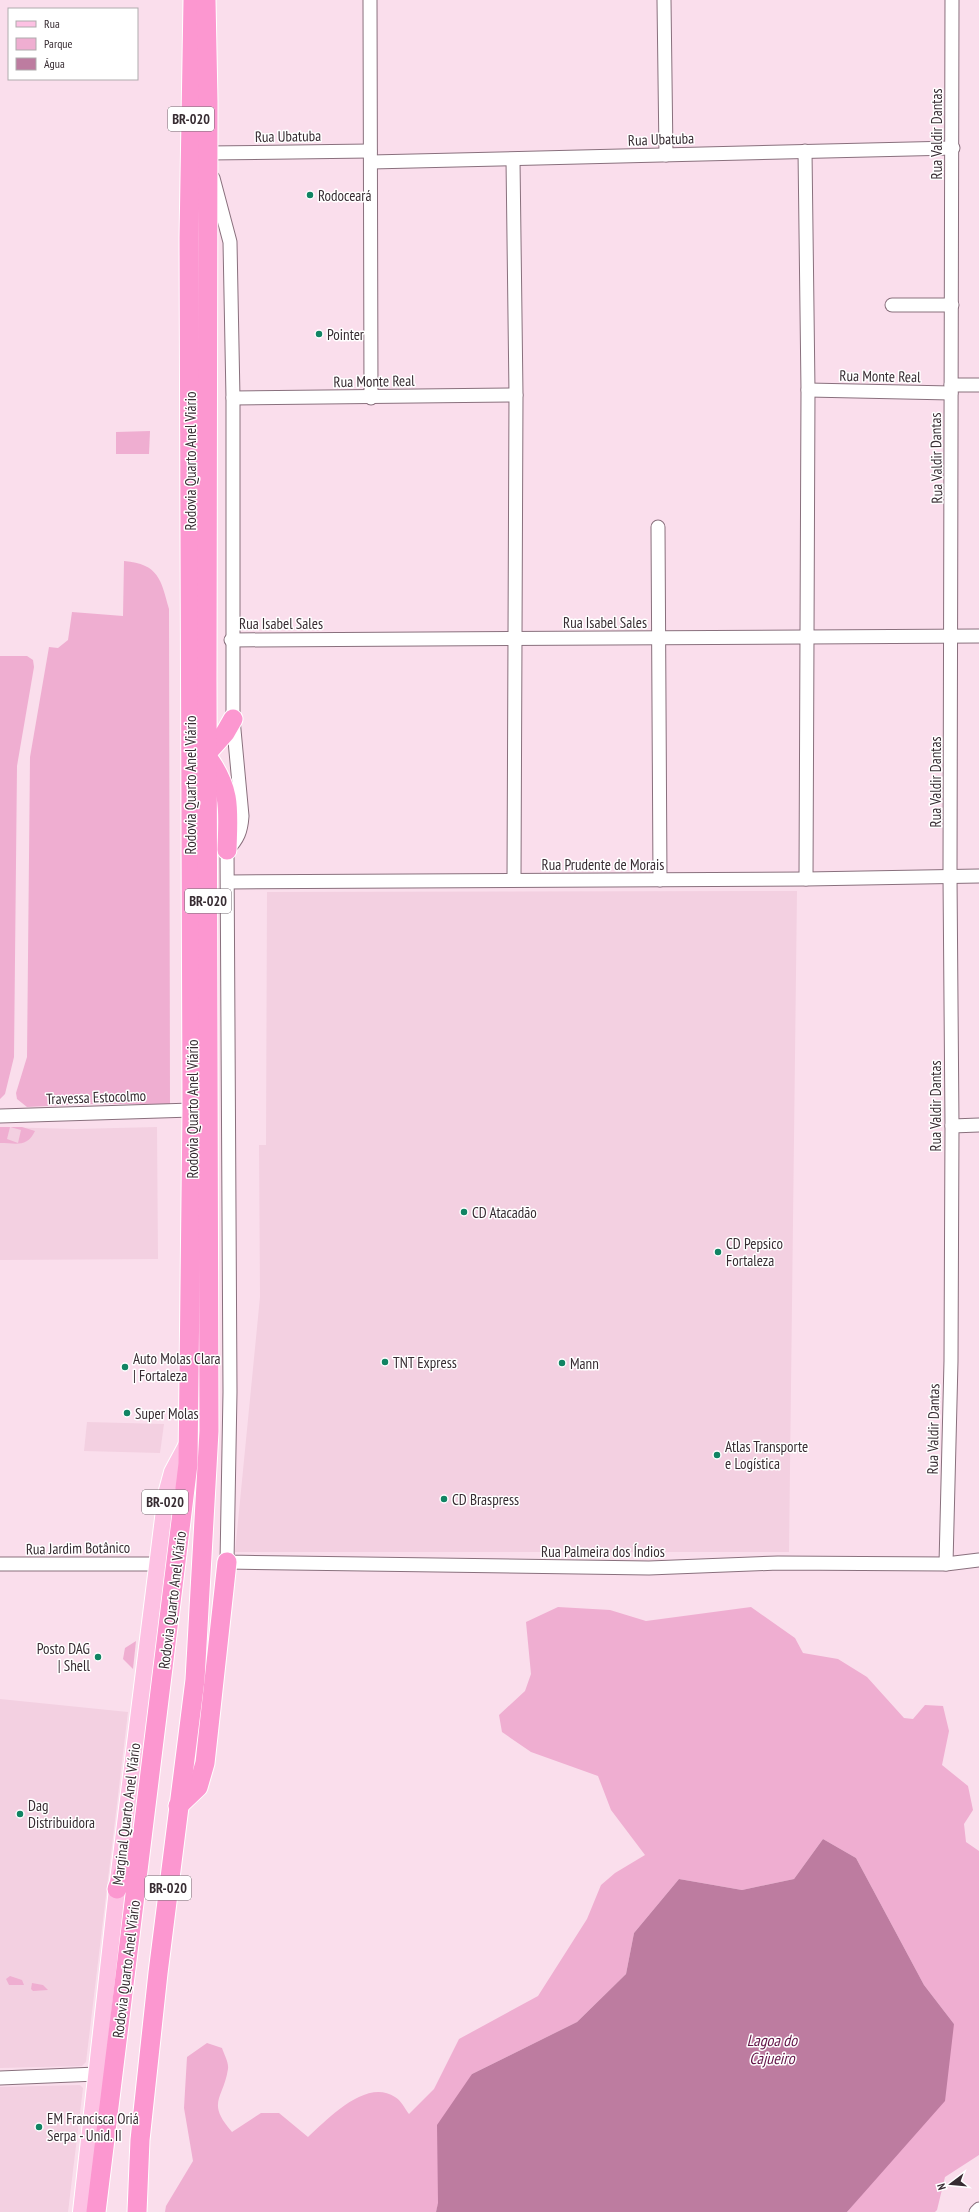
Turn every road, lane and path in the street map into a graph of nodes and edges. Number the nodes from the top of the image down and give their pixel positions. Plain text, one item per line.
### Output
1 (193, 0) edge
2 (206, 0) edge
3 (370, 0) edge
4 (664, 0) edge
5 (952, 0) edge
6 (953, 148) junction
7 (805, 151) junction
8 (207, 155) junction
9 (666, 155) junction
10 (370, 157) junction
11 (513, 160) junction
12 (952, 305) junction
13 (892, 306) dead end
14 (979, 385) edge
15 (951, 389) junction
16 (808, 390) junction
17 (516, 396) junction
18 (233, 398) junction
19 (371, 398) junction
20 (658, 527) dead end
21 (952, 636) junction
22 (979, 636) edge
23 (514, 637) junction
24 (806, 637) junction
25 (659, 638) junction
26 (231, 640) junction
27 (233, 719) junction
28 (208, 755) junction
29 (227, 850) junction
30 (950, 876) junction
31 (979, 876) edge
32 (806, 879) junction
33 (514, 880) junction
34 (660, 880) junction
35 (228, 882) junction
36 (192, 1110) junction
37 (0, 1116) edge
38 (979, 1125) edge
39 (952, 1126) junction
40 (187, 1444) junction
41 (979, 1560) edge
42 (227, 1562) junction
43 (0, 1564) edge
44 (157, 1564) junction
45 (946, 1564) junction
46 (176, 1565) junction
47 (203, 1565) junction
48 (178, 1806) junction
49 (145, 1816) junction
50 (117, 1889) junction
51 (97, 2074) junction
52 (0, 2078) edge
53 (979, 2209) edge
54 (81, 2212) edge
55 (96, 2212) edge
56 (137, 2212) edge
57 (976, 2212) edge

1 - 36 highway, Rodovia Quarto Anel Viário / BR-020
2 - 8 highway, Rodovia Quarto Anel Viário / BR-020
3 - 10 street
4 - 9 street
5 - 6 street, Rua Valdir Dantas
6 - 7 street, Rua Ubatuba
6 - 12 street, Rua Valdir Dantas
7 - 9 street, Rua Ubatuba
7 - 16 street
8 - 10 street, Rua Ubatuba
8 - 18 street
8 - 28 highway, Rodovia Quarto Anel Viário / BR-020
9 - 11 street, Rua Ubatuba
10 - 11 street, Rua Ubatuba
10 - 19 street
11 - 17 street
12 - 13 street
12 - 15 street, Rua Valdir Dantas
14 - 15 street, Rua Monte Real
15 - 16 street, Rua Monte Real
15 - 21 street, Rua Valdir Dantas
16 - 24 street
17 - 19 street, Rua Monte Real
17 - 23 street
18 - 19 street, Rua Monte Real
18 - 26 street
20 - 25 street
21 - 22 street, Rua Isabel Sales
21 - 24 street, Rua Isabel Sales
21 - 30 street, Rua Valdir Dantas
23 - 25 street, Rua Isabel Sales
23 - 26 street, Rua Isabel Sales
23 - 33 street
24 - 25 street, Rua Isabel Sales
24 - 32 street
25 - 34 street
26 - 27 street
27 - 28 highway
27 - 29 street
28 - 29 highway
28 - 47 highway, Rodovia Quarto Anel Viário / BR-020
29 - 35 street
30 - 31 street, Rua Prudente de Morais
30 - 32 street, Rua Prudente de Morais
30 - 39 street, Rua Valdir Dantas
32 - 34 street, Rua Prudente de Morais
33 - 34 street, Rua Prudente de Morais
33 - 35 street, Rua Prudente de Morais
35 - 42 street
36 - 37 street, Travessa Estocolmo
36 - 40 highway, Rodovia Quarto Anel Viário / BR-020
38 - 39 street
39 - 45 street, Rua Valdir Dantas
40 - 44 main road, Marginal Quarto Anel Viário / BR-020
40 - 46 highway, Rodovia Quarto Anel Viário / BR-020
41 - 45 street, Rua Palmeira dos Índios
42 - 45 street, Rua Palmeira dos Índios
42 - 48 highway
43 - 44 street, Rua Jardim Botânico
44 - 50 main road, Marginal Quarto Anel Viário / BR-020
46 - 47 highway
46 - 49 highway, Rodovia Quarto Anel Viário / BR-020
47 - 48 highway, Rodovia Quarto Anel Viário / BR-020
48 - 56 highway, Rodovia Quarto Anel Viário / BR-020
49 - 50 highway
49 - 55 highway, Rodovia Quarto Anel Viário / BR-020
50 - 51 main road, Marginal Quarto Anel Viário / BR-020
51 - 52 street
51 - 54 main road, Marginal Quarto Anel Viário / BR-020
53 - 57 street

